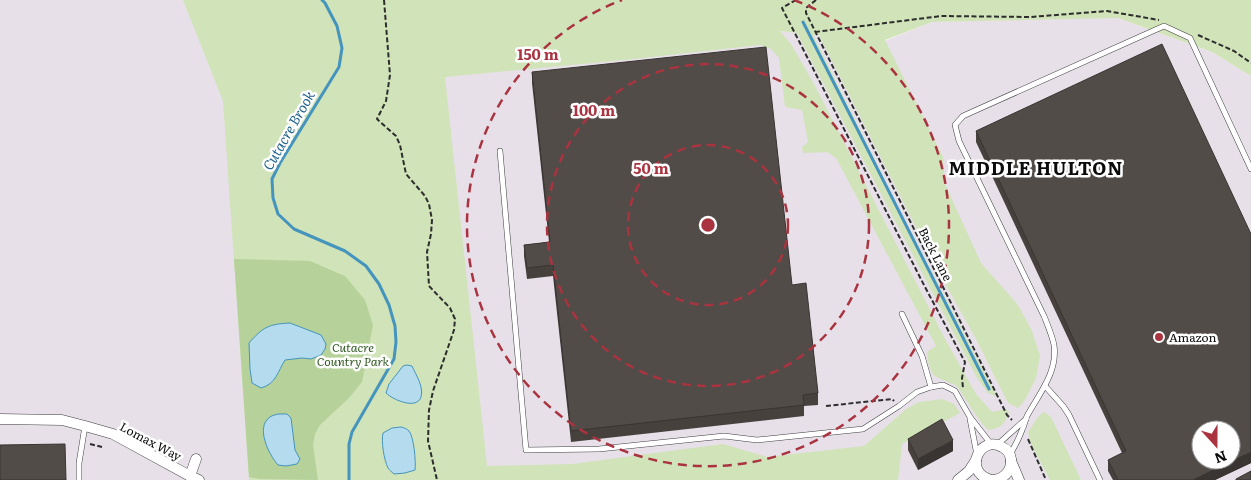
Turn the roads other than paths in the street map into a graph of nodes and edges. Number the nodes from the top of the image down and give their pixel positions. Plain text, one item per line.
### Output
1 (500, 151) dead end
2 (1251, 169) edge
3 (902, 314) dead end
4 (1045, 386) junction
5 (931, 387) junction
6 (970, 417) junction
7 (0, 419) edge
8 (85, 426) junction
9 (1021, 427) junction
10 (994, 445) junction
11 (976, 458) junction
12 (196, 459) dead end
13 (1011, 459) junction
14 (194, 478) edge
15 (79, 480) edge
16 (958, 480) edge
17 (992, 480) edge
18 (998, 480) edge
19 (1019, 480) edge
20 (1100, 480) edge

1 - 5 lane
2 - 4 lane
3 - 5 lane
4 - 9 lane
4 - 20 lane
5 - 6 lane
6 - 10 lane
6 - 11 lane
7 - 8 street, Lomax Way
8 - 14 street, Lomax Way
8 - 15 lane
9 - 10 lane
9 - 13 lane
10 - 11 street
10 - 13 street
11 - 16 street
11 - 17 street
12 - 14 street
13 - 18 street
13 - 19 street
17 - 18 street

